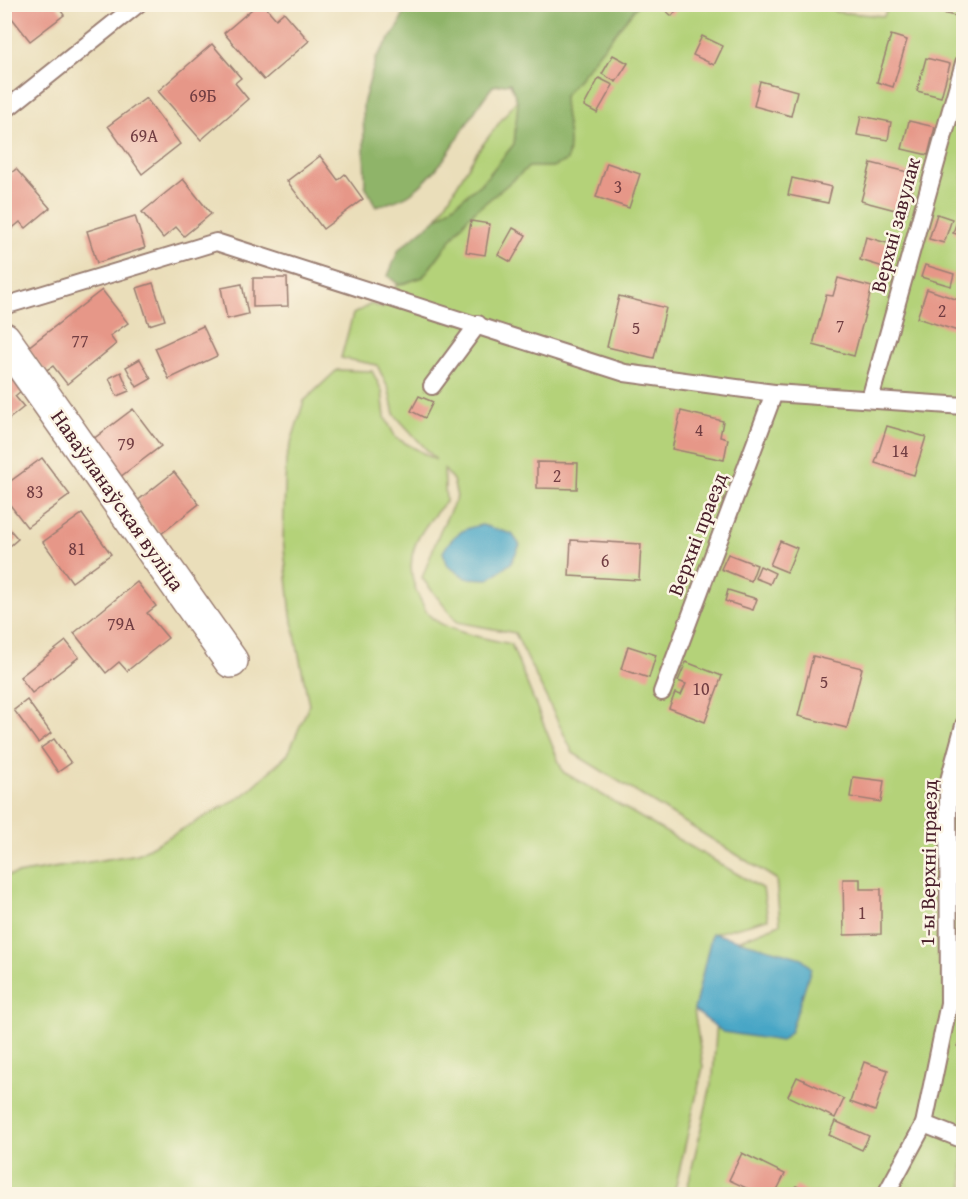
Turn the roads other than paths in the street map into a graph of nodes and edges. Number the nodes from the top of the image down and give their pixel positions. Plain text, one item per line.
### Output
1 (138, 4) edge
2 (963, 63) edge
3 (4, 111) edge
4 (4, 306) edge
5 (478, 324) junction
6 (4, 339) edge
7 (432, 386) dead end
8 (774, 393) junction
9 (870, 399) junction
10 (963, 406) edge
11 (231, 661) dead end
12 (662, 692) dead end
13 (963, 725) edge
14 (956, 1001) edge
15 (924, 1124) junction
16 (963, 1140) edge
17 (886, 1194) edge

1 - 3 lane
2 - 9 lane, Верхні завулак
4 - 5 lane
5 - 7 lane
5 - 8 lane
6 - 11 street, Наваўланаўская вуліца
8 - 9 lane
8 - 12 lane, Верхні праезд
9 - 10 lane
13 - 14 lane, 1-ы Верхні праезд
14 - 15 lane, 1-ы Верхні праезд
15 - 16 lane
15 - 17 lane, 1-ы Верхні праезд

